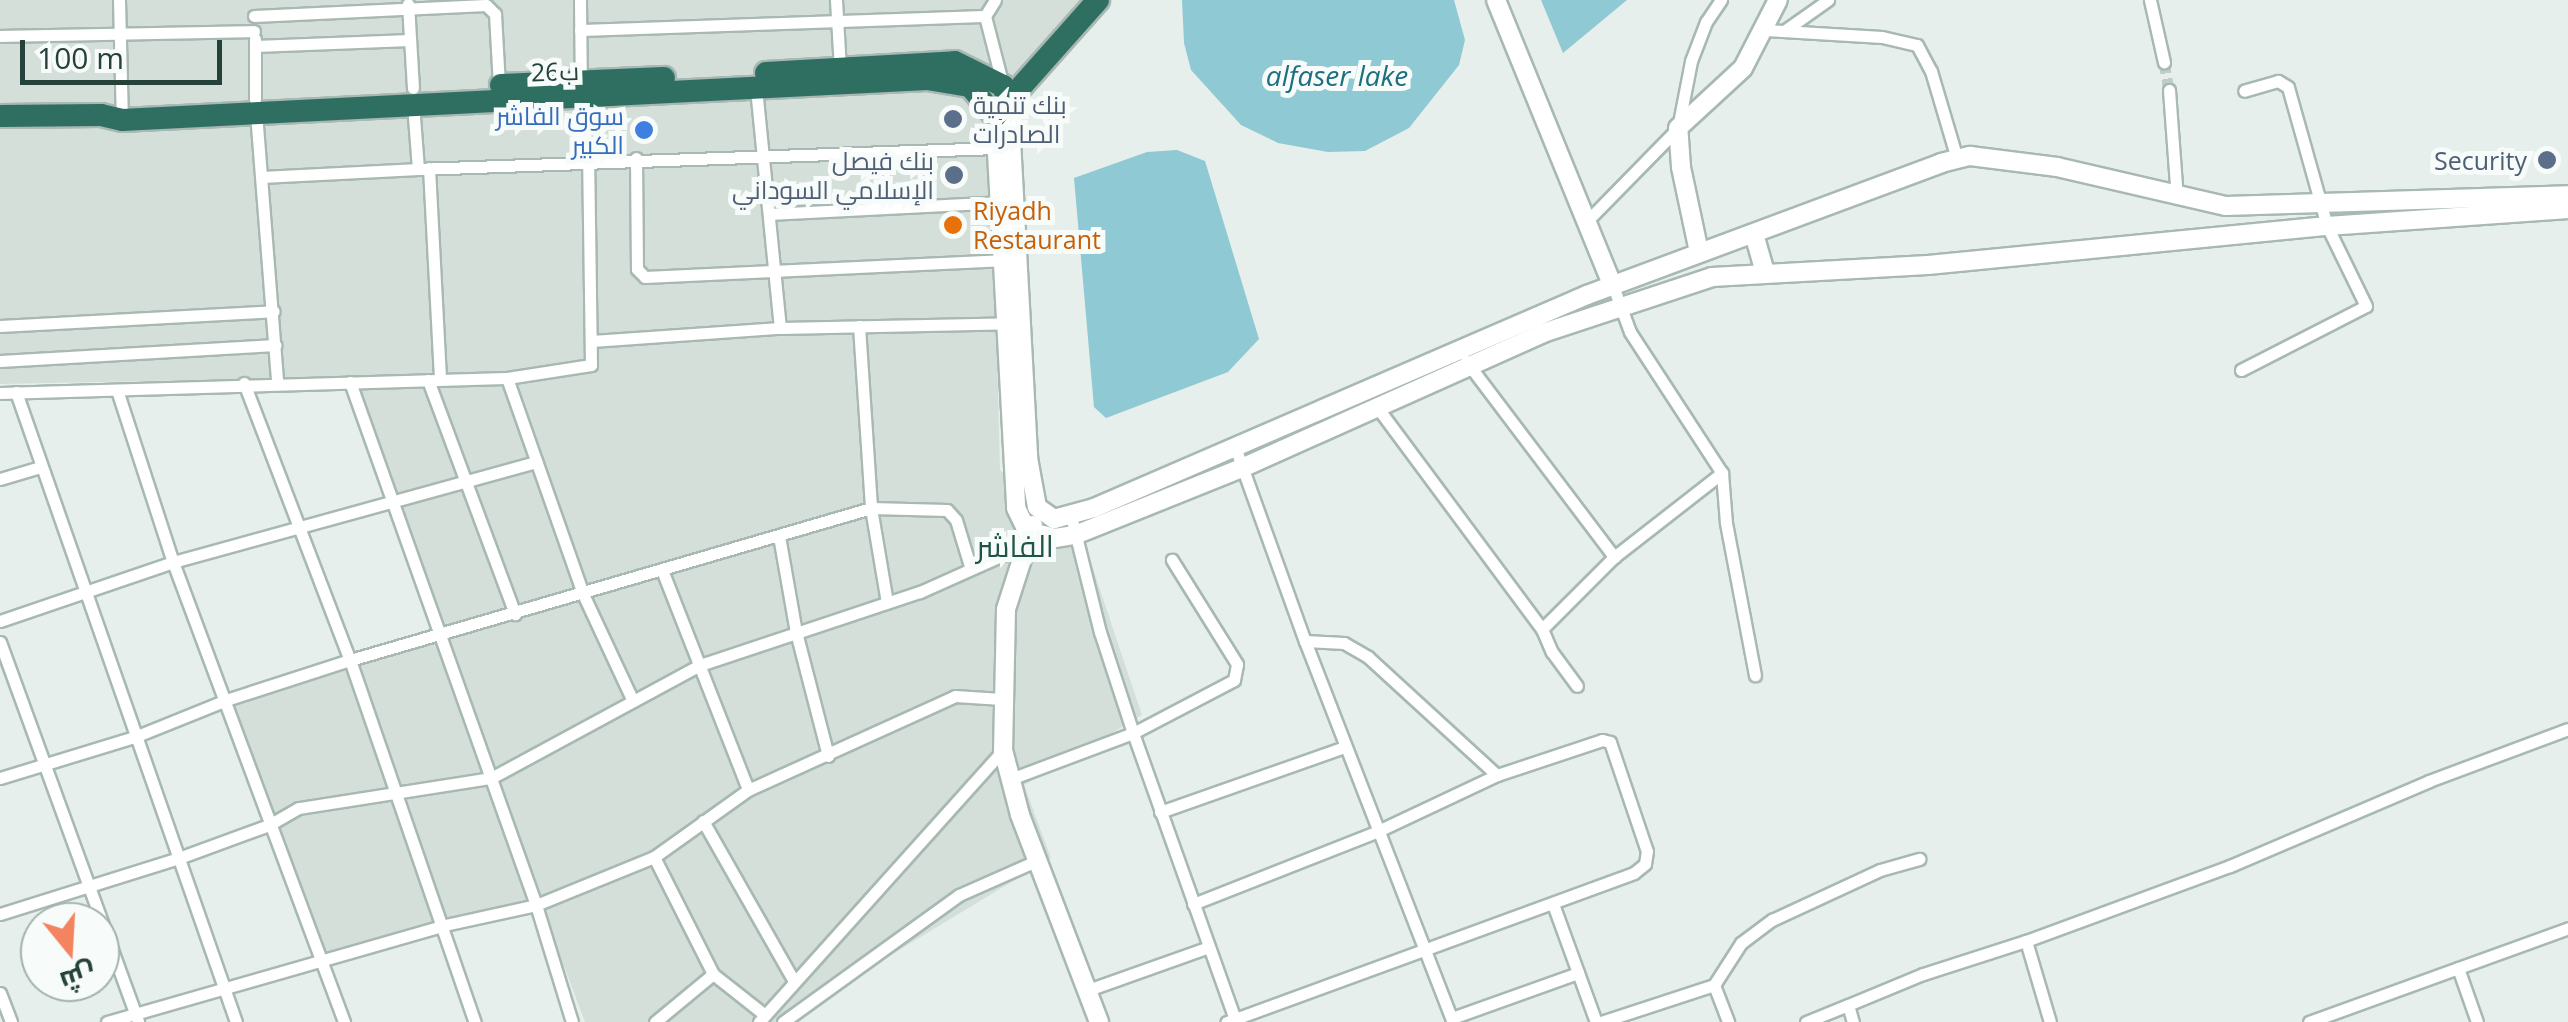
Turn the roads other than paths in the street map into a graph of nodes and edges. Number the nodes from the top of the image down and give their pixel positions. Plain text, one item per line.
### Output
1 (119, 0) edge
2 (254, 0) edge
3 (580, 0) edge
4 (836, 0) edge
5 (994, 0) edge
6 (1098, 0) edge
7 (1496, 0) edge
8 (1721, 0) edge
9 (1778, 0) edge
10 (1828, 0) edge
11 (2150, 0) edge
12 (408, 4) edge
13 (254, 16) junction
14 (985, 16) junction
15 (837, 25) junction
16 (580, 30) junction
17 (121, 31) junction
18 (254, 31) junction
19 (1775, 31) junction
20 (0, 36) edge
21 (410, 40) junction
22 (255, 46) junction
23 (2164, 62) tunnel mouth
24 (840, 70) junction
25 (500, 85) junction
26 (756, 88) junction
27 (580, 89) junction
28 (2169, 90) tunnel mouth
29 (2244, 91) dead end
30 (413, 96) junction
31 (995, 96) junction
32 (256, 106) junction
33 (115, 115) junction
34 (0, 116) edge
35 (1678, 128) junction
36 (996, 148) junction
37 (763, 154) junction
38 (636, 158) junction
39 (1957, 159) junction
40 (588, 160) junction
41 (423, 169) junction
42 (262, 177) junction
43 (2568, 195) edge
44 (2177, 198) junction
45 (1005, 202) junction
46 (2322, 204) junction
47 (2514, 205) junction
48 (2568, 209) edge
49 (769, 214) junction
50 (1588, 220) junction
51 (2326, 226) junction
52 (1754, 234) junction
53 (1699, 252) junction
54 (1001, 260) junction
55 (772, 272) junction
56 (1765, 272) junction
57 (1704, 279) junction
58 (1612, 286) junction
59 (1618, 306) junction
60 (274, 311) junction
61 (1012, 323) junction
62 (1539, 325) junction
63 (0, 326) edge
64 (859, 326) junction
65 (780, 328) junction
66 (592, 341) junction
67 (276, 345) junction
68 (1458, 351) junction
69 (0, 361) edge
70 (1470, 367) junction
71 (2240, 370) dead end
72 (507, 378) junction
73 (434, 380) junction
74 (277, 382) junction
75 (350, 382) junction
76 (244, 383) junction
77 (117, 390) junction
78 (16, 392) junction
79 (0, 393) edge
80 (1377, 407) junction
81 (1342, 412) junction
82 (1235, 447) junction
83 (536, 462) junction
84 (40, 467) junction
85 (1244, 467) junction
86 (1722, 473) junction
87 (0, 479) edge
88 (1162, 479) junction
89 (464, 484) junction
90 (1168, 498) junction
91 (392, 504) junction
92 (871, 508) junction
93 (1043, 514) junction
94 (1071, 516) junction
95 (299, 526) junction
96 (1075, 535) junction
97 (780, 536) junction
98 (1025, 538) junction
99 (1614, 557) junction
100 (1172, 560) dead end
101 (173, 562) junction
102 (970, 566) junction
103 (662, 570) junction
104 (85, 594) junction
105 (582, 594) junction
106 (887, 602) junction
107 (515, 614) junction
108 (0, 621) edge
109 (1542, 629) junction
110 (796, 632) junction
111 (440, 636) junction
112 (1305, 641) junction
113 (0, 642) edge
114 (350, 660) junction
115 (700, 665) junction
116 (1756, 674) dead end
117 (1576, 686) dead end
118 (1002, 698) junction
119 (226, 700) junction
120 (633, 700) junction
121 (2568, 729) edge
122 (1133, 733) junction
123 (137, 736) junction
124 (1345, 747) junction
125 (1003, 750) junction
126 (828, 756) junction
127 (45, 765) junction
128 (1497, 775) junction
129 (0, 778) edge
130 (491, 778) junction
131 (1008, 780) junction
132 (748, 790) junction
133 (395, 791) junction
134 (1160, 812) junction
135 (703, 821) junction
136 (269, 825) junction
137 (1378, 831) junction
138 (654, 857) junction
139 (1918, 858) dead end
140 (176, 859) junction
141 (1038, 860) junction
142 (88, 887) junction
143 (1194, 904) junction
144 (1553, 904) junction
145 (536, 905) junction
146 (0, 914) edge
147 (445, 925) junction
148 (2568, 928) edge
149 (2026, 941) junction
150 (1209, 947) junction
151 (1423, 949) junction
152 (321, 962) junction
153 (2458, 968) junction
154 (1578, 973) junction
155 (713, 974) junction
156 (794, 981) junction
157 (1714, 985) junction
158 (223, 988) junction
159 (1088, 990) junction
160 (0, 993) edge
161 (776, 1002) junction
162 (1848, 1005) junction
163 (137, 1018) edge
164 (762, 1018) edge
165 (1452, 1020) edge
166 (570, 1021) edge
167 (1232, 1021) edge
168 (11, 1022) edge
169 (107, 1022) edge
170 (236, 1022) edge
171 (344, 1022) edge
172 (475, 1022) edge
173 (655, 1022) edge
174 (784, 1022) edge
175 (1099, 1022) edge
176 (1598, 1022) edge
177 (1728, 1022) edge
178 (1806, 1022) edge
179 (1853, 1022) edge
180 (2050, 1022) edge
181 (2309, 1022) edge
182 (2477, 1022) edge

1 - 17 street
2 - 13 street
3 - 16 street
4 - 15 street
5 - 14 street
6 - 31 highway
7 - 50 street
8 - 35 street
9 - 19 street
10 - 19 street
11 - 23 street
12 - 13 street
12 - 21 street
12 - 25 street
13 - 18 street
14 - 15 street
14 - 31 street
15 - 16 street
15 - 24 street
16 - 27 street
17 - 18 street
17 - 20 street
17 - 33 street
18 - 22 street
19 - 35 street
19 - 39 street
21 - 22 street
21 - 30 street
22 - 32 street
24 - 27 highway, 26ب
24 - 31 highway, 26ب
25 - 27 highway, 26ب
25 - 30 highway, 26ب
26 - 27 highway, 26ب
26 - 31 highway, 26ب
26 - 37 street
27 - 30 highway, 26ب
27 - 40 street
28 - 44 street
29 - 46 street
30 - 32 highway, 26ب
30 - 41 street
31 - 36 street
31 - 45 street
32 - 33 highway, 26ب
32 - 42 street
33 - 34 highway, 26ب
35 - 50 street
35 - 53 street
36 - 37 street
36 - 45 street
37 - 38 street
37 - 49 street
38 - 40 street
38 - 55 street
39 - 44 street
39 - 52 street
40 - 41 street
40 - 66 street
41 - 42 street
41 - 73 street
42 - 60 street
43 - 47 street
44 - 46 street
45 - 49 street
45 - 54 street
45 - 61 street
46 - 47 street
46 - 51 street
47 - 48 street
47 - 51 street
49 - 55 street
50 - 58 street
51 - 56 street
51 - 71 street
52 - 53 street
52 - 56 street
53 - 57 street
53 - 58 street
54 - 55 street
54 - 61 street
55 - 65 street
56 - 57 street
57 - 59 street
58 - 59 street
58 - 62 street
59 - 62 street
59 - 86 street
60 - 63 street
60 - 67 street
61 - 64 street
61 - 93 street
61 - 98 street
62 - 68 street
62 - 70 street
64 - 65 street
64 - 92 street
65 - 66 street
66 - 72 street
67 - 69 street
67 - 74 street
68 - 70 street
68 - 81 street
70 - 80 street
70 - 99 street
72 - 73 street
72 - 83 street
73 - 75 street
73 - 89 street
74 - 75 street
74 - 76 street
75 - 91 street
76 - 77 street
76 - 95 street
77 - 78 street
77 - 101 street
78 - 79 street
78 - 84 street
80 - 81 street
80 - 109 street
81 - 82 street
81 - 85 street
82 - 85 street
82 - 88 street
83 - 89 street
83 - 105 street
84 - 87 street
84 - 104 street
85 - 90 street
85 - 112 street
86 - 99 street
86 - 116 street
88 - 90 street
88 - 94 street
89 - 91 street
89 - 107 street
90 - 96 street
91 - 95 street
91 - 111 street
92 - 97 street
92 - 102 street
92 - 106 street
93 - 94 street
93 - 98 street
94 - 96 street
95 - 101 street
95 - 114 street
96 - 98 street
96 - 122 street
97 - 103 street
97 - 110 street
98 - 102 street
98 - 118 street
99 - 109 street
100 - 122 street
101 - 104 street
101 - 119 street
102 - 106 street
103 - 105 street
103 - 115 street
104 - 108 street
104 - 123 street
105 - 107 street
105 - 120 street
106 - 110 street
107 - 111 street
109 - 117 street
110 - 115 street
110 - 126 street
111 - 114 street
111 - 130 street
112 - 124 street
112 - 128 street
113 - 127 street
114 - 119 street
114 - 133 street
115 - 120 street
115 - 132 street
118 - 125 street
118 - 126 street
119 - 123 street
119 - 136 street
120 - 130 street
121 - 149 street
122 - 131 street
122 - 134 street
123 - 127 street
123 - 140 street
124 - 134 street
124 - 137 street
125 - 131 street
125 - 156 street
126 - 132 street
127 - 129 street
127 - 142 street
128 - 137 street
128 - 144 street
130 - 133 street
130 - 145 street
131 - 141 street
132 - 135 street
133 - 136 street
133 - 147 street
134 - 143 street
135 - 138 street
135 - 156 street
136 - 140 street
136 - 152 street
137 - 143 street
137 - 151 street
138 - 145 street
138 - 155 street
139 - 157 street
140 - 142 street
140 - 158 street
141 - 159 street
141 - 174 street
142 - 146 street
142 - 163 street
143 - 150 street
144 - 151 street
144 - 154 street
145 - 147 street
145 - 166 street
147 - 152 street
147 - 172 street
148 - 153 street
149 - 162 street
149 - 180 street
150 - 159 street
150 - 167 street
151 - 165 street
151 - 167 street
152 - 158 street
152 - 171 street
153 - 181 street
153 - 182 street
154 - 165 street
154 - 176 street
155 - 164 street
155 - 173 street
156 - 161 street
157 - 176 street
157 - 177 street
158 - 163 street
158 - 170 street
159 - 175 street
160 - 168 street
161 - 164 street
161 - 174 street
162 - 178 street
162 - 179 street
163 - 169 street

